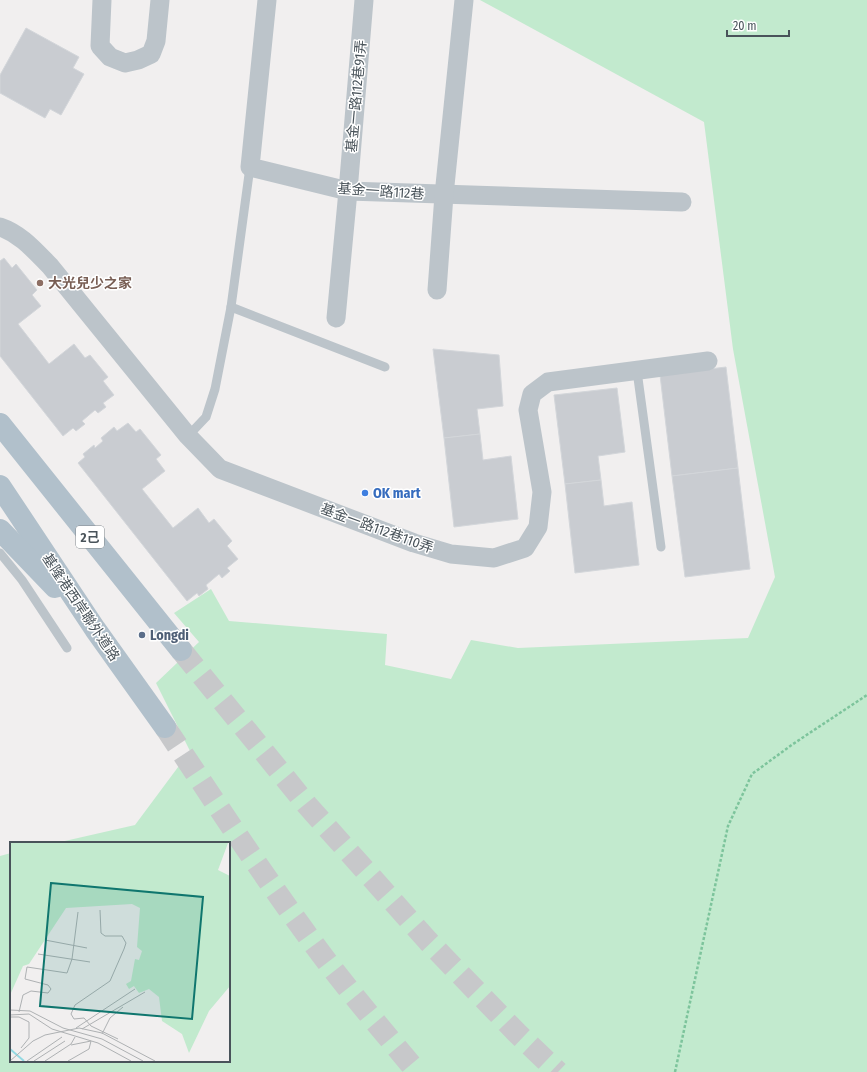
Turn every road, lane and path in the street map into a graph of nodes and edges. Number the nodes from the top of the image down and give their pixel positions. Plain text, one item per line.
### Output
1 (102, 0) edge
2 (160, 0) edge
3 (267, 0) edge
4 (364, 0) edge
5 (464, 0) edge
6 (250, 167) junction
7 (348, 191) junction
8 (444, 195) junction
9 (682, 202) dead end
10 (0, 227) edge
11 (437, 290) dead end
12 (232, 307) junction
13 (336, 318) dead end
14 (708, 361) dead end
15 (385, 367) dead end
16 (637, 371) junction
17 (0, 424) edge
18 (188, 436) junction
19 (0, 486) edge
20 (0, 530) edge
21 (661, 547) dead end
22 (0, 553) edge
23 (95, 629) junction
24 (67, 648) dead end
25 (181, 650) tunnel mouth
26 (867, 695) edge
27 (165, 727) tunnel mouth
28 (675, 1072) edge

1 - 2 street
3 - 6 street
4 - 7 street, 基金一路112巷91弄
5 - 8 street
6 - 7 street, 基金一路112巷
6 - 12 lane
7 - 8 street, 基金一路112巷
7 - 13 street, 基金一路112巷91弄
8 - 9 street, 基金一路112巷
8 - 11 street
10 - 18 street, 基金一路112巷110弄
12 - 15 lane
12 - 18 lane
14 - 16 street, 基金一路112巷110弄
16 - 18 street, 基金一路112巷110弄
16 - 21 lane
17 - 25 main road, 2己
19 - 23 main road, 基隆港西岸聯外道路
20 - 23 main road
22 - 24 lane
23 - 27 main road, 基隆港西岸聯外道路
26 - 28 path

